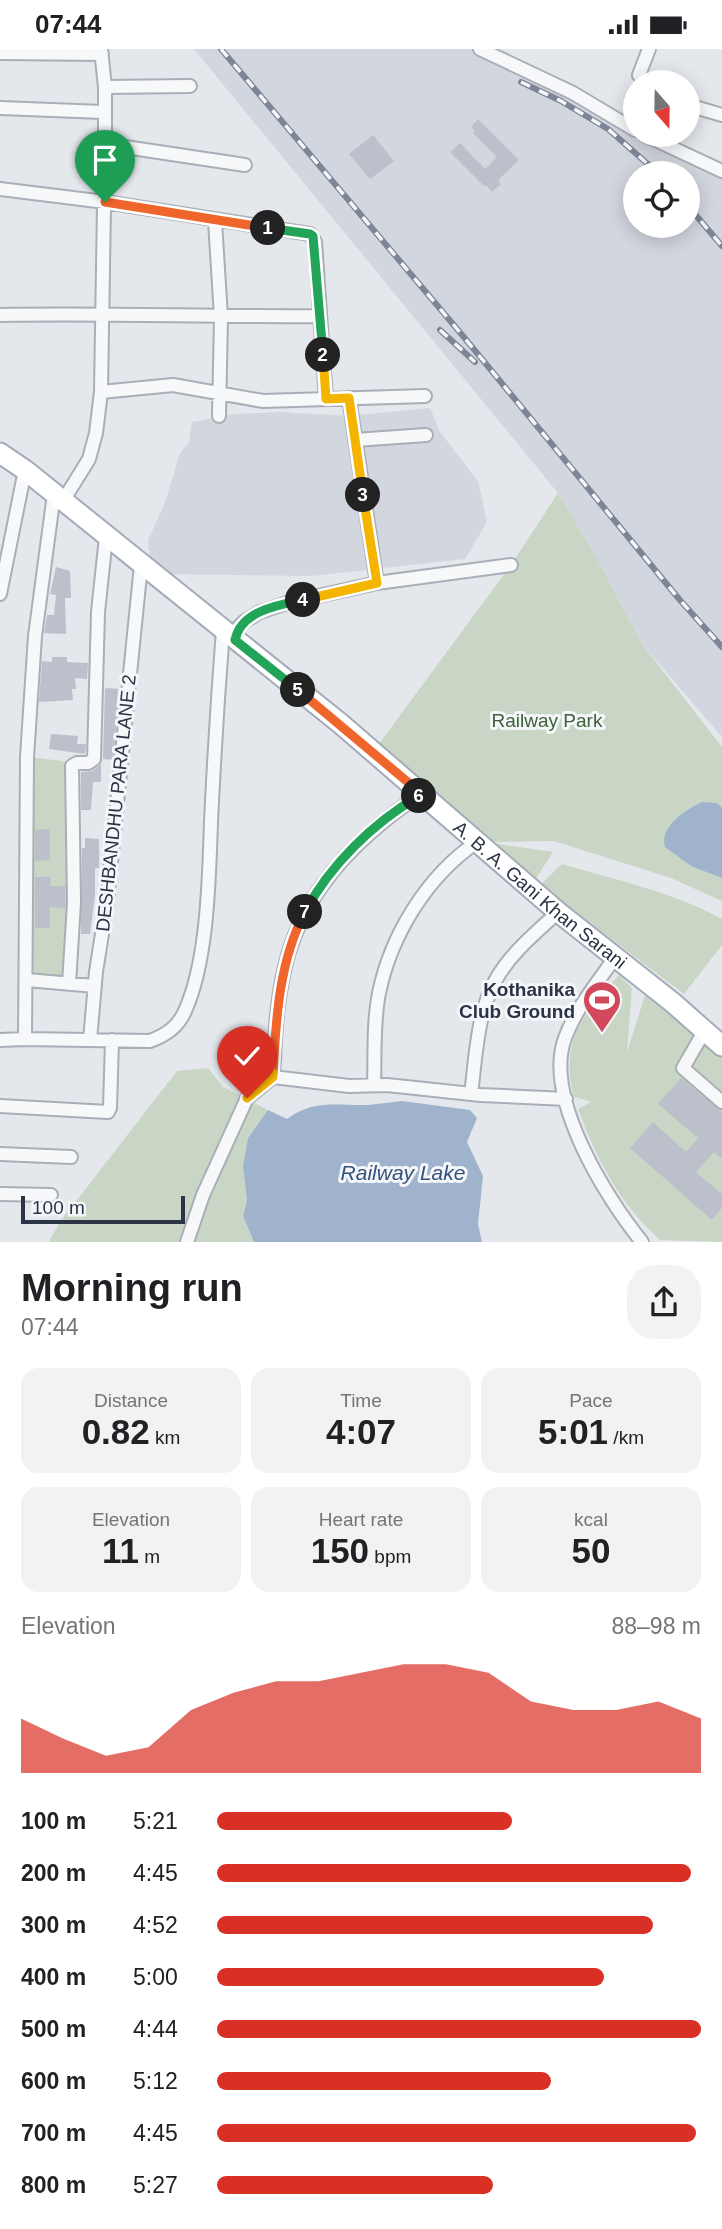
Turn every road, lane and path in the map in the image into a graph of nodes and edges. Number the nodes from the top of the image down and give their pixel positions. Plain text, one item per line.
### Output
1 (480, 49) edge
2 (649, 49) edge
3 (102, 52) edge
4 (0, 53) edge
5 (641, 70) edge
6 (190, 86) dead end
7 (105, 87) junction
8 (0, 108) edge
9 (700, 109) edge
10 (103, 112) junction
11 (722, 115) edge
12 (623, 123) edge
13 (105, 144) junction
14 (671, 147) edge
15 (245, 165) dead end
16 (722, 171) edge
17 (0, 190) edge
18 (105, 202) junction
19 (215, 221) junction
20 (102, 313) junction
21 (0, 315) edge
22 (320, 316) junction
23 (221, 317) junction
24 (101, 392) junction
25 (221, 393) junction
26 (425, 396) dead end
27 (349, 398) junction
28 (326, 399) junction
29 (219, 417) dead end
30 (426, 435) dead end
31 (355, 440) junction
32 (0, 453) edge
33 (25, 470) junction
34 (58, 498) junction
35 (106, 537) junction
36 (141, 565) junction
37 (511, 565) dead end
38 (377, 583) junction
39 (0, 594) edge
40 (229, 635) junction
41 (422, 794) junction
42 (477, 842) junction
43 (558, 912) junction
44 (616, 956) junction
45 (27, 980) junction
46 (69, 984) junction
47 (95, 986) junction
48 (705, 1030) junction
49 (25, 1039) junction
50 (0, 1040) edge
51 (90, 1040) junction
52 (112, 1040) junction
53 (722, 1046) edge
54 (273, 1077) junction
55 (374, 1085) junction
56 (471, 1094) junction
57 (566, 1099) junction
58 (722, 1102) edge
59 (0, 1106) edge
60 (0, 1154) edge
61 (71, 1157) dead end
62 (0, 1194) edge
63 (51, 1195) dead end
64 (187, 1242) edge
65 (642, 1242) edge

1 - 12 street
2 - 5 street
3 - 4 street
3 - 7 street
6 - 7 street
7 - 10 street
8 - 10 street
9 - 11 street
10 - 13 street
13 - 15 street
13 - 18 street
14 - 16 street
17 - 18 street
18 - 19 street
18 - 20 street
19 - 22 street
19 - 23 street
20 - 21 street
20 - 23 street
20 - 24 street
22 - 23 street
22 - 28 street
23 - 25 street
24 - 25 street
24 - 34 street
25 - 28 street
25 - 29 street
26 - 27 street
27 - 28 street
27 - 31 street
30 - 31 street
31 - 38 street
32 - 33 main road, A. B. A. Gani Khan Sarani
33 - 34 main road, A. B. A. Gani Khan Sarani
33 - 39 street
34 - 35 main road, A. B. A. Gani Khan Sarani
34 - 45 street
35 - 36 main road, A. B. A. Gani Khan Sarani
35 - 46 street
36 - 40 main road, A. B. A. Gani Khan Sarani
36 - 47 street, DESHBANDHU PARA LANE 2
37 - 38 street
38 - 40 street
40 - 41 main road, A. B. A. Gani Khan Sarani
40 - 52 street
41 - 42 main road, A. B. A. Gani Khan Sarani
41 - 54 street
42 - 43 main road, A. B. A. Gani Khan Sarani
42 - 55 street
43 - 44 main road, A. B. A. Gani Khan Sarani
43 - 56 street
44 - 48 main road, A. B. A. Gani Khan Sarani
44 - 57 street
45 - 46 street
45 - 49 street
46 - 47 street
47 - 51 street, DESHBANDHU PARA LANE 2
48 - 53 main road, A. B. A. Gani Khan Sarani
48 - 58 street
49 - 50 street
49 - 51 street
51 - 52 street
52 - 59 street
54 - 55 street
54 - 64 street
55 - 56 street
56 - 57 street
57 - 65 street
60 - 61 street
62 - 63 street

